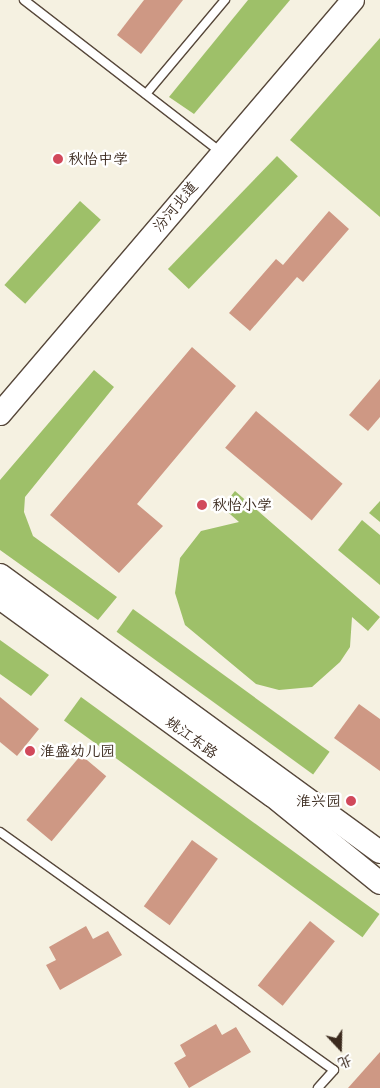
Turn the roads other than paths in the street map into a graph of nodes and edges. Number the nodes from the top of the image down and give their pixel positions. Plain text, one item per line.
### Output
1 (24, 0) edge
2 (225, 0) edge
3 (353, 0) edge
4 (146, 94) junction
5 (221, 152) junction
6 (0, 414) edge
7 (0, 575) edge
8 (0, 598) edge
9 (0, 832) edge
10 (380, 852) edge
11 (380, 883) edge
12 (318, 1088) edge

1 - 4 lane
2 - 4 lane
3 - 5 street, 汾河北道
4 - 5 lane
5 - 6 street, 汾河北道
7 - 10 street, 姚江东路
8 - 11 street, 姚江东路
9 - 12 lane

